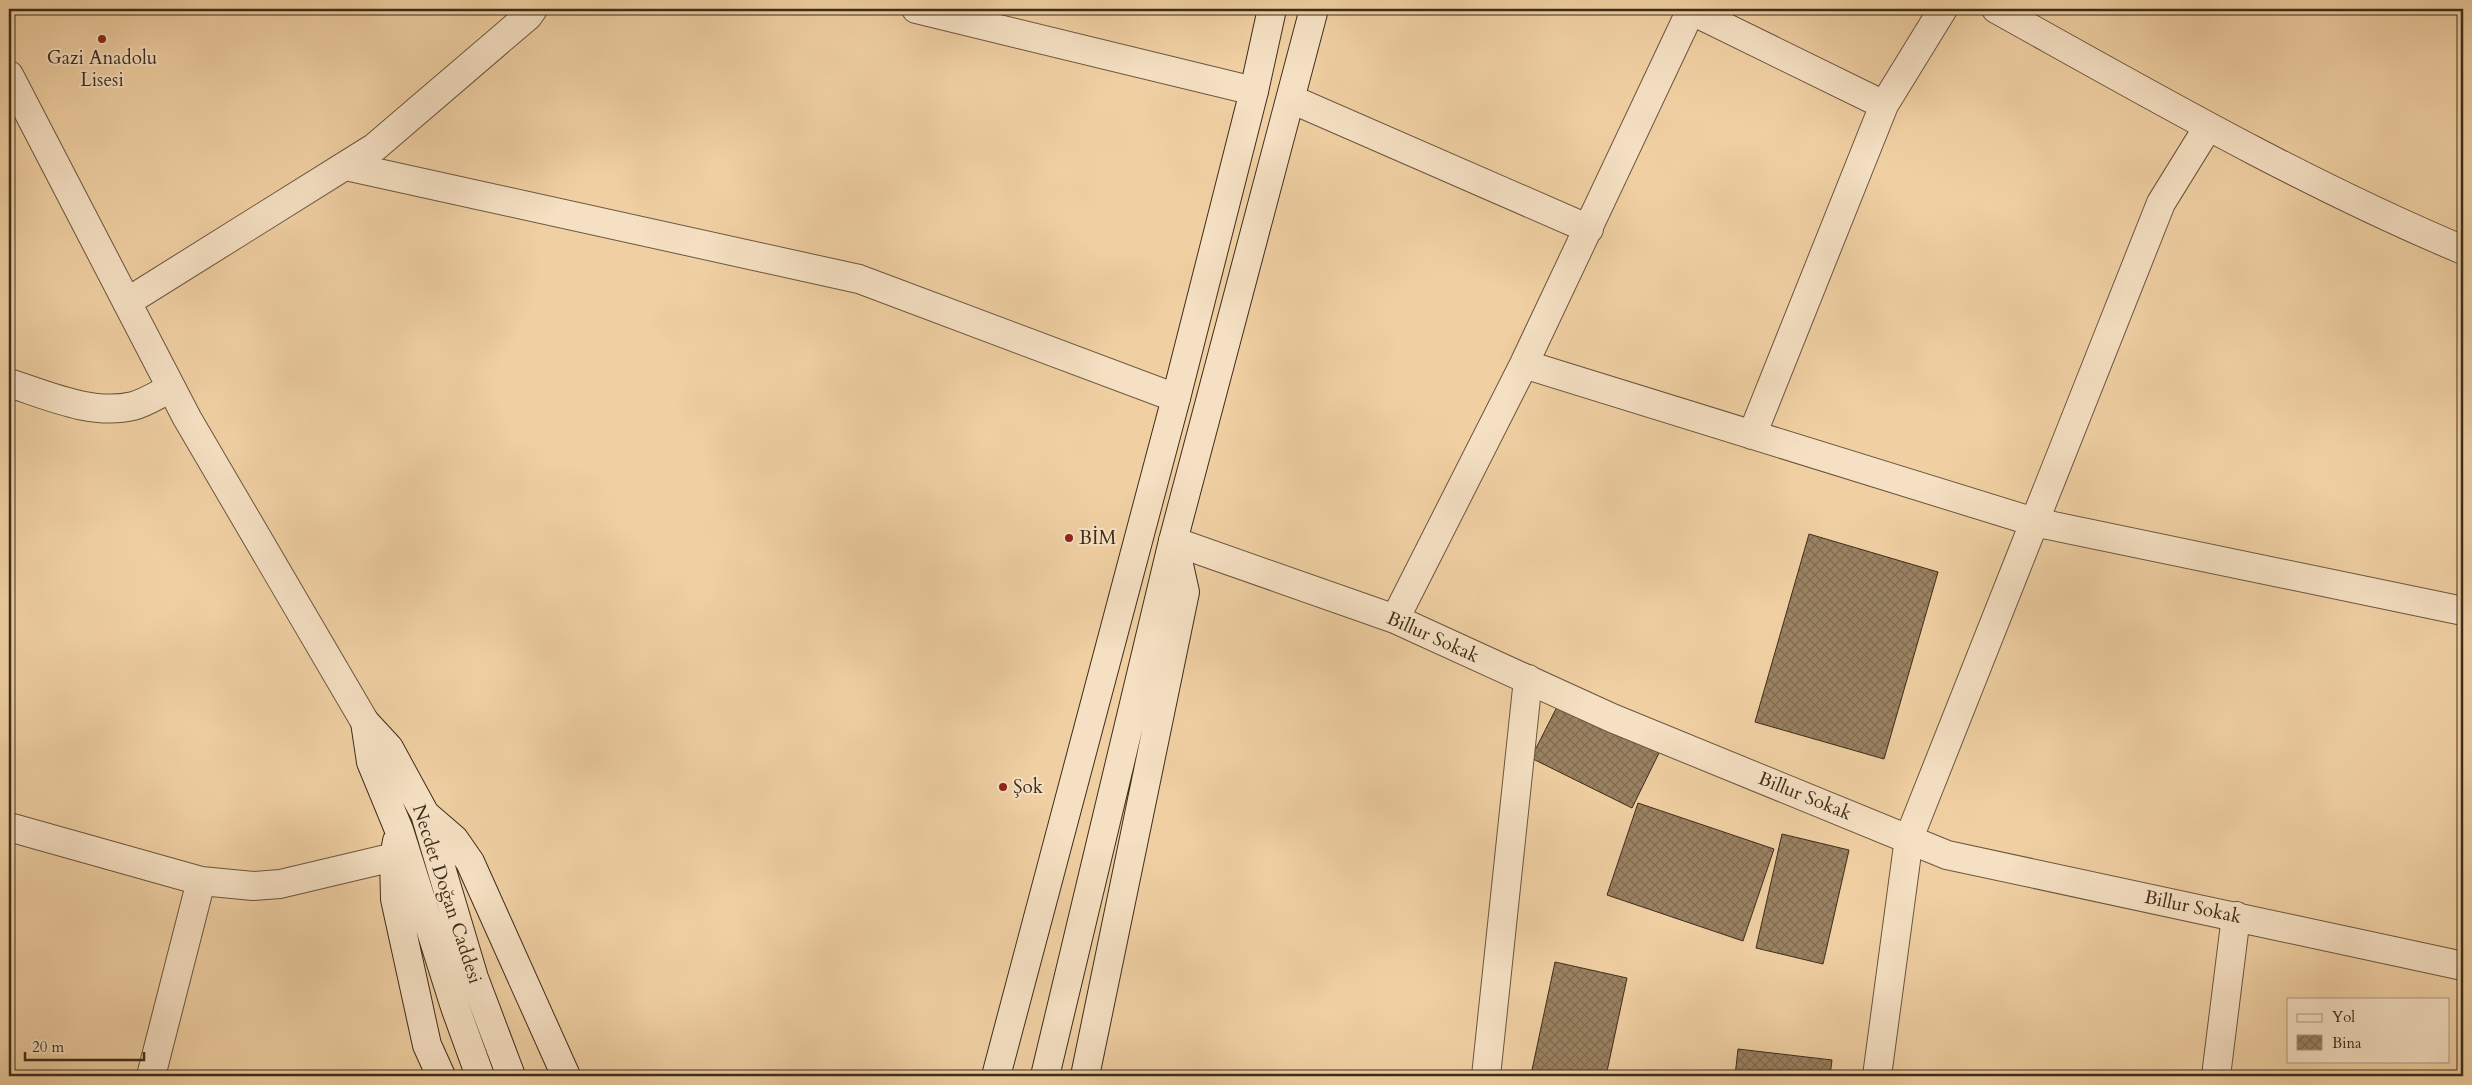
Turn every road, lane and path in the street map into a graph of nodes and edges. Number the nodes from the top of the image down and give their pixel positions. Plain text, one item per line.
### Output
1 (533, 9) edge
2 (1272, 9) edge
3 (1314, 9) edge
4 (1690, 9) edge
5 (1944, 9) edge
6 (1996, 9) edge
7 (931, 10) edge
8 (9, 75) edge
9 (1254, 91) junction
10 (1291, 98) junction
11 (1884, 105) junction
12 (2208, 127) junction
13 (346, 166) junction
14 (1589, 229) junction
15 (2463, 250) edge
16 (127, 302) junction
17 (1524, 364) junction
18 (9, 383) edge
19 (171, 388) junction
20 (1176, 398) junction
21 (1752, 435) junction
22 (2034, 522) junction
23 (1173, 541) junction
24 (2463, 611) edge
25 (1395, 619) junction
26 (1528, 679) junction
27 (365, 722) junction
28 (425, 814) junction
29 (9, 827) edge
30 (399, 830) junction
31 (1909, 838) junction
32 (394, 857) junction
33 (202, 881) junction
34 (2236, 916) junction
35 (2463, 966) edge
36 (427, 1045) junction
37 (151, 1076) edge
38 (419, 1076) edge
39 (441, 1076) edge
40 (480, 1076) edge
41 (511, 1076) edge
42 (566, 1076) edge
43 (996, 1076) edge
44 (1045, 1076) edge
45 (1085, 1076) edge
46 (1486, 1076) edge
47 (1877, 1076) edge
48 (2216, 1076) edge

1 - 13 street
2 - 9 street
3 - 10 street
4 - 11 street
4 - 14 street
5 - 11 street
6 - 12 street
7 - 9 street
8 - 16 street
9 - 20 street
10 - 14 street
10 - 23 street
11 - 21 street
12 - 15 street
12 - 22 street
13 - 16 street
13 - 20 street
14 - 17 street
16 - 19 street
17 - 21 street
17 - 25 street
18 - 19 street
19 - 27 street
20 - 43 street
21 - 22 street
22 - 24 street
22 - 31 street
23 - 25 street, Billur Sokak
23 - 44 street
23 - 45 street
25 - 26 street, Billur Sokak
26 - 31 street, Billur Sokak
26 - 46 street
27 - 28 street, Necdet Doğan Caddesi
27 - 30 street
28 - 41 street, Necdet Doğan Caddesi
28 - 42 street
29 - 33 street
30 - 32 street
30 - 40 street
31 - 34 street, Billur Sokak
31 - 47 street
32 - 33 street
32 - 36 street
33 - 37 street
34 - 35 street, Billur Sokak
34 - 48 street
36 - 38 street
36 - 39 street

